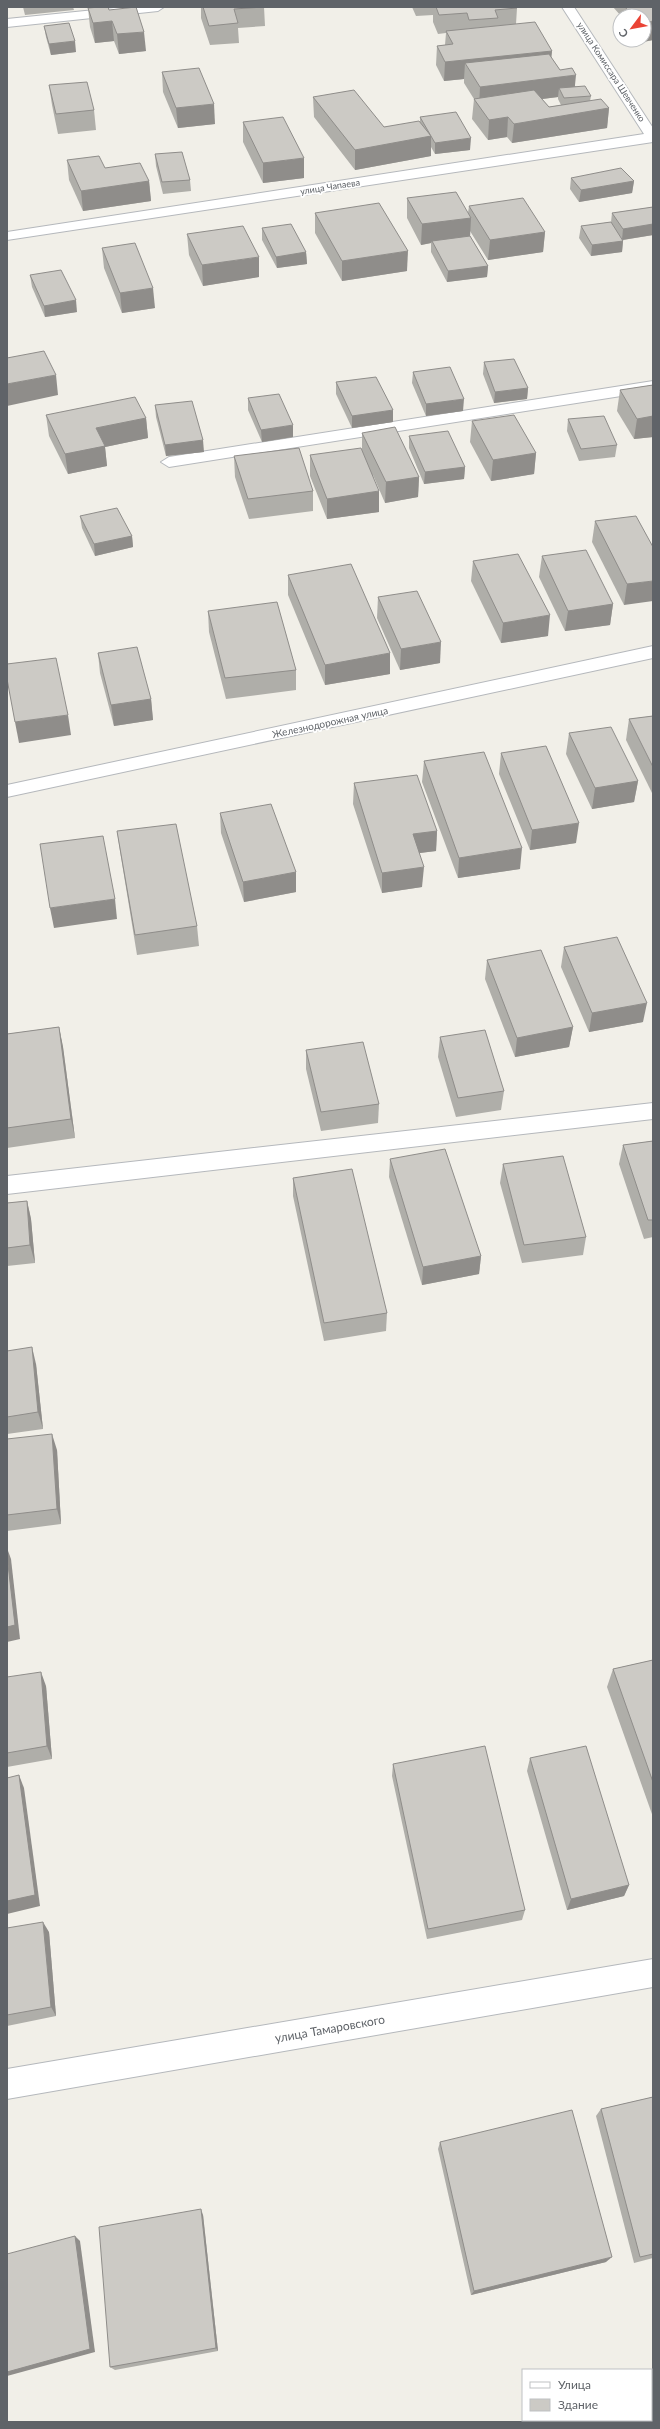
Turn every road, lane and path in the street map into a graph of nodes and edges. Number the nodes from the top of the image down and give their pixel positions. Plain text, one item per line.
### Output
1 (158, 7) edge
2 (568, 7) edge
3 (7, 23) edge
4 (653, 138) edge
5 (7, 236) edge
6 (653, 386) edge
7 (169, 462) dead end
8 (653, 652) edge
9 (7, 791) edge
10 (653, 1111) edge
11 (7, 1185) edge
12 (653, 1973) edge
13 (7, 2084) edge

1 - 3 street
2 - 4 street, улица Комиссара Шевченко
4 - 5 street, улица Чапаева
6 - 7 street
8 - 9 street, Железнодорожная улица
10 - 11 street
12 - 13 street, улица Тамаровского

